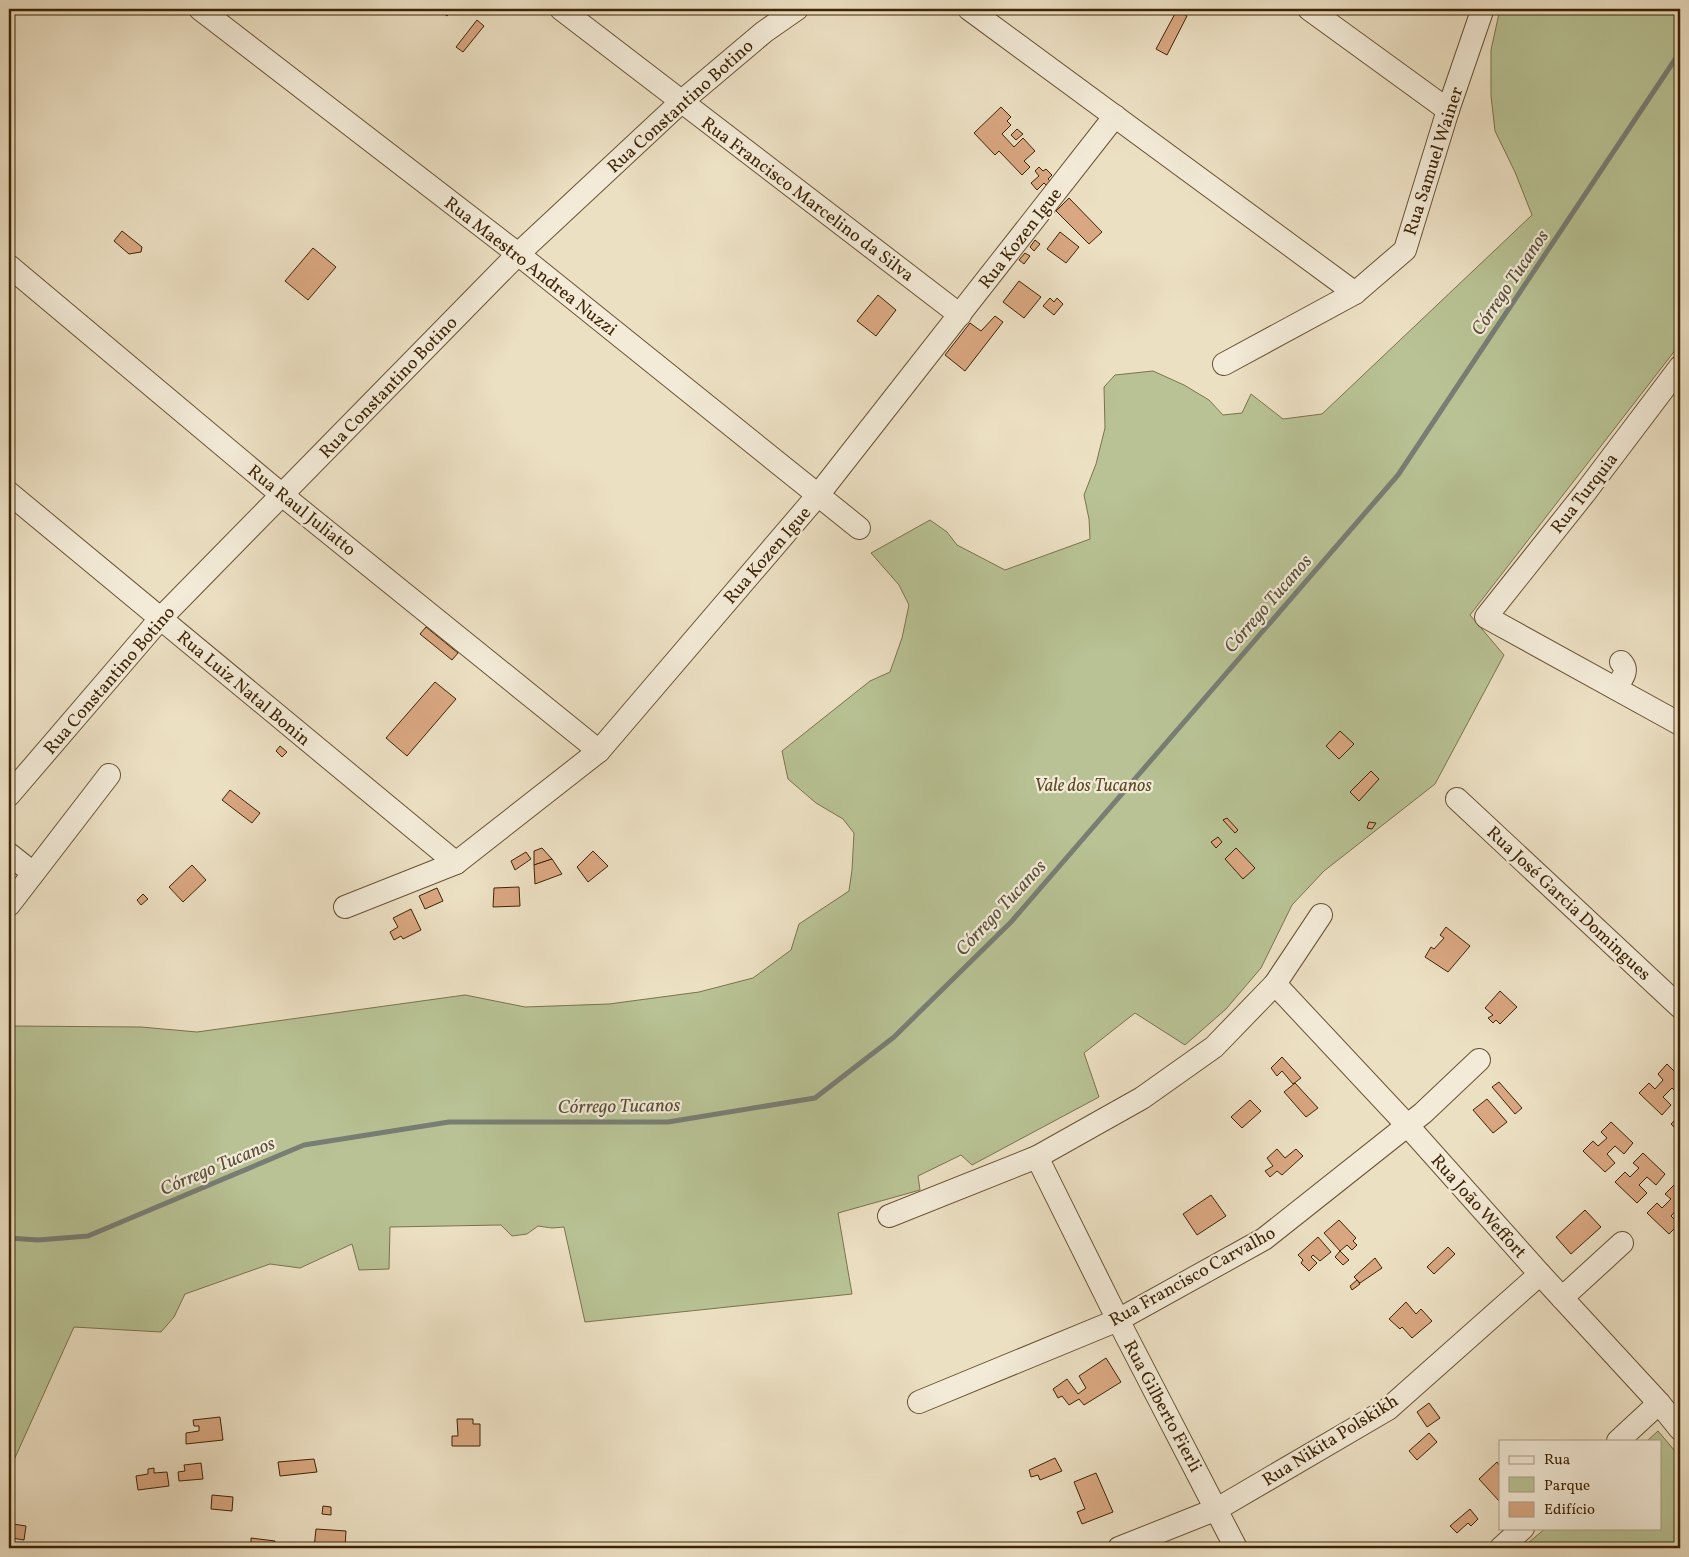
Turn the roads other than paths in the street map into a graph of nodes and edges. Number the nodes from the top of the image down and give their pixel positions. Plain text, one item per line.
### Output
1 (200, 9) edge
2 (561, 9) edge
3 (797, 9) edge
4 (969, 9) edge
5 (1309, 9) edge
6 (1482, 11) dead end
7 (681, 102) junction
8 (1448, 110) junction
9 (1114, 116) junction
10 (518, 254) junction
11 (9, 266) edge
12 (1355, 293) junction
13 (960, 315) junction
14 (1224, 364) dead end
15 (1680, 367) edge
16 (9, 493) edge
17 (282, 494) junction
18 (818, 495) junction
19 (858, 528) dead end
20 (160, 619) junction
21 (1621, 662) dead end
22 (1615, 688) junction
23 (1680, 724) edge
24 (599, 751) junction
25 (109, 775) dead end
26 (9, 795) edge
27 (1457, 799) dead end
28 (9, 854) edge
29 (456, 864) junction
30 (33, 873) junction
31 (9, 904) edge
32 (345, 907) dead end
33 (1321, 915) dead end
34 (1275, 984) junction
35 (1680, 1006) edge
36 (1478, 1060) dead end
37 (1408, 1125) junction
38 (1036, 1157) junction
39 (889, 1216) dead end
40 (1622, 1243) dead end
41 (1540, 1274) junction
42 (1562, 1298) junction
43 (1118, 1320) junction
44 (919, 1402) dead end
45 (1659, 1403) junction
46 (1680, 1429) edge
47 (1619, 1440) edge
48 (1217, 1510) junction
49 (1521, 1530) edge
50 (1119, 1548) edge
51 (1236, 1548) edge
52 (1501, 1548) edge

1 - 10 street, Rua Maestro Andrea Nuzzi
2 - 7 street, Rua Francisco Marcelino da Silva
3 - 7 street, Rua Constantino Botino
4 - 9 street
5 - 8 street
6 - 8 street, Rua Samuel Wainer
7 - 10 street, Rua Constantino Botino
7 - 13 street, Rua Francisco Marcelino da Silva
8 - 12 street, Rua Samuel Wainer
9 - 12 street
9 - 13 street, Rua Kozen Igue
10 - 17 street, Rua Constantino Botino
10 - 18 street, Rua Maestro Andrea Nuzzi
11 - 17 street, Rua Raul Juliatto
12 - 14 street, Rua Samuel Wainer
13 - 18 street, Rua Kozen Igue
15 - 22 street, Rua Turquia
16 - 20 street, Rua Luiz Natal Bonin
17 - 20 street, Rua Constantino Botino
17 - 24 street, Rua Raul Juliatto
18 - 19 street, Rua Maestro Andrea Nuzzi
18 - 24 street, Rua Kozen Igue
20 - 26 street, Rua Constantino Botino
20 - 29 street, Rua Luiz Natal Bonin
21 - 22 street
22 - 23 street
24 - 29 street, Rua Kozen Igue
25 - 30 street
27 - 35 street, Rua José Garcia Domingues
28 - 30 street
29 - 32 street, Rua Kozen Igue
30 - 31 street
33 - 34 street
34 - 37 street, Rua João Weffort
34 - 38 street
36 - 37 street, Rua Francisco Carvalho
37 - 41 street, Rua João Weffort
37 - 43 street, Rua Francisco Carvalho
38 - 39 street
38 - 43 street, Rua Gilberto Fierli
40 - 42 street
41 - 42 street, Rua João Weffort
41 - 48 street, Rua Nikita Polskikh
42 - 45 street, Rua João Weffort
43 - 44 street, Rua Francisco Carvalho
43 - 48 street, Rua Gilberto Fierli
45 - 46 street, Rua João Weffort
45 - 47 street
48 - 50 street, Rua Nikita Polskikh
48 - 51 street, Rua Gilberto Fierli
49 - 52 street

